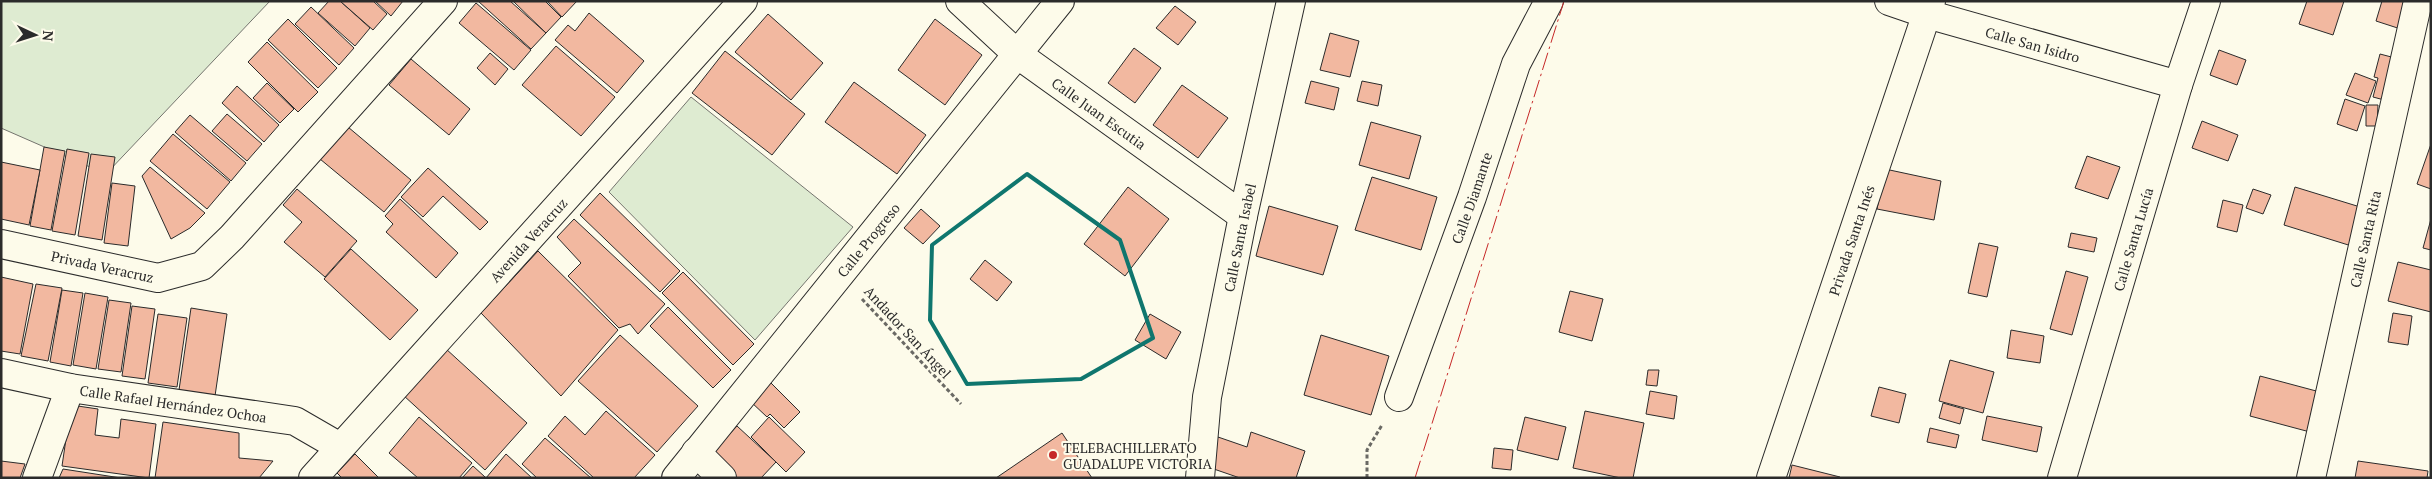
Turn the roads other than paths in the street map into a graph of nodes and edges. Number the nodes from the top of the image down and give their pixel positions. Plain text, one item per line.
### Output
1 (443, 1) edge
2 (743, 1) edge
3 (960, 1) edge
4 (1060, 1) edge
5 (1291, 1) edge
6 (1549, 1) edge
7 (1889, 1) edge
8 (2206, 1) edge
9 (2418, 1) edge
10 (1929, 8) edge
11 (1017, 54) junction
12 (2178, 85) junction
13 (1244, 216) junction
14 (1, 244) edge
15 (1, 373) edge
16 (70, 388) junction
17 (1400, 397) road end
18 (340, 447) junction
19 (696, 452) junction
20 (37, 478) edge
21 (313, 478) edge
22 (676, 478) edge
23 (722, 478) edge
24 (1200, 478) edge
25 (1771, 478) edge
26 (2062, 478) edge
27 (2311, 478) edge

1 - 14 street, Privada Veracruz
2 - 18 street, Avenida Veracruz
3 - 11 street, Calle Juan Escutia
4 - 11 street, Calle Progreso
5 - 13 street, Calle Santa Isabel
6 - 17 street, Calle Diamante
7 - 10 street, Calle San Isidro
8 - 12 street, Calle Santa Lucía
9 - 27 street, Calle Santa Rita
10 - 12 street, Calle San Isidro
10 - 25 street, Privada Santa Inés
11 - 13 street, Calle Juan Escutia
11 - 19 street, Calle Progreso
12 - 26 street, Calle Santa Lucía
13 - 24 street, Calle Santa Isabel
15 - 16 street, Calle Rafael Hernández Ochoa
16 - 18 street, Calle Rafael Hernández Ochoa
16 - 20 street
18 - 21 street, Avenida Veracruz
19 - 22 street, Calle Progreso
19 - 23 street

